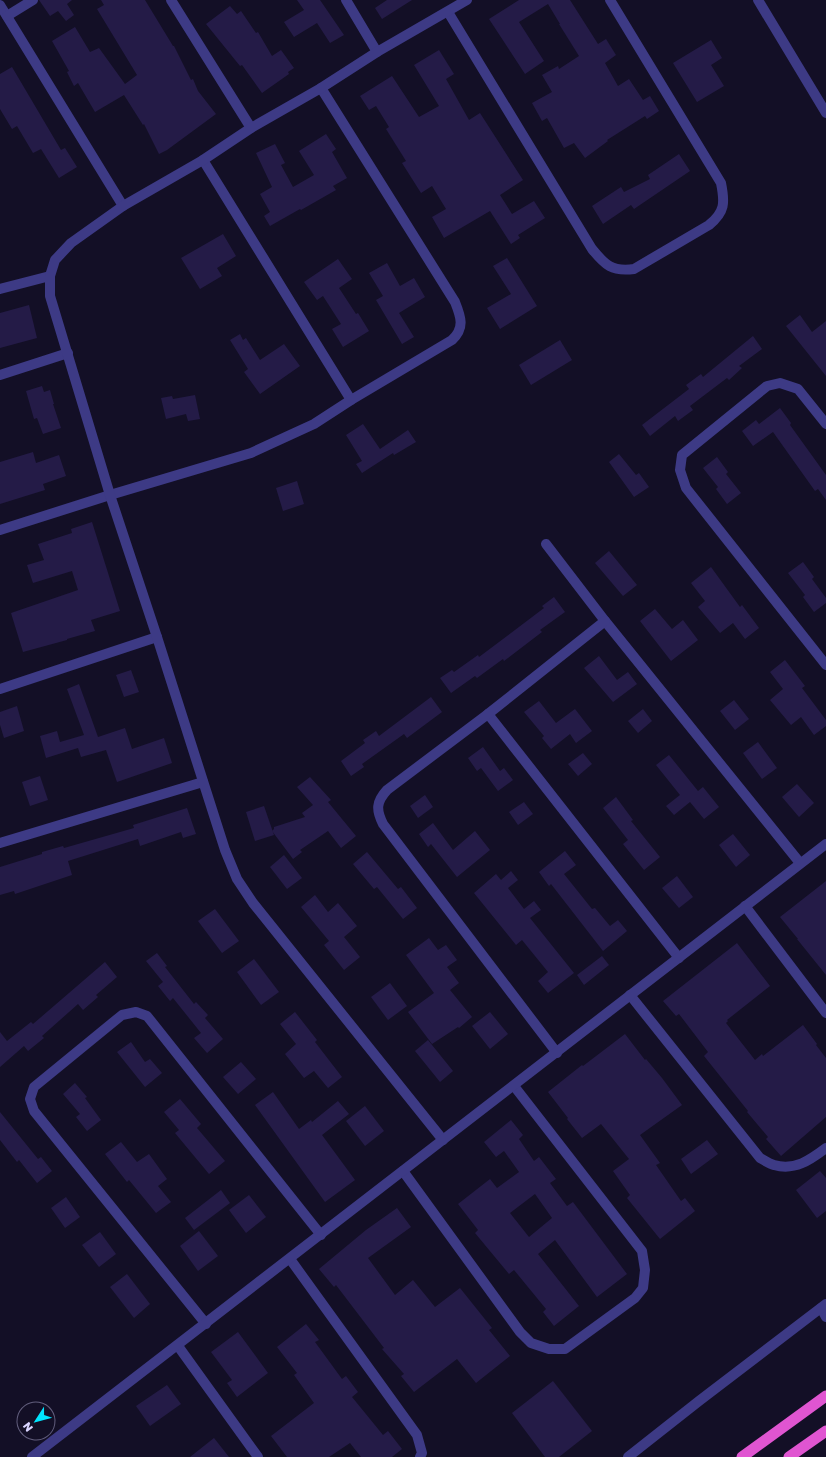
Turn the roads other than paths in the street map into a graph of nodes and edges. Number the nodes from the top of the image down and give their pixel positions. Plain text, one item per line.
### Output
1 (33, 0) edge
2 (171, 0) edge
3 (346, 0) edge
4 (468, 0) edge
5 (610, 0) edge
6 (758, 0) edge
7 (0, 5) edge
8 (448, 12) junction
9 (6, 16) junction
10 (377, 52) junction
11 (321, 88) junction
12 (826, 113) edge
13 (252, 128) junction
14 (203, 160) junction
15 (123, 206) junction
16 (50, 276) junction
17 (0, 289) edge
18 (68, 353) junction
19 (0, 375) edge
20 (351, 400) junction
21 (826, 424) edge
22 (110, 495) junction
23 (0, 530) edge
24 (546, 544) dead end
25 (605, 621) junction
26 (158, 637) junction
27 (826, 665) edge
28 (0, 689) edge
29 (488, 714) junction
30 (203, 782) junction
31 (0, 843) edge
32 (826, 844) edge
33 (800, 864) junction
34 (745, 906) junction
35 (679, 958) junction
36 (630, 995) junction
37 (826, 1013) edge
38 (557, 1053) junction
39 (514, 1086) junction
40 (443, 1140) junction
41 (826, 1148) edge
42 (403, 1171) junction
43 (321, 1235) junction
44 (290, 1259) junction
45 (824, 1310) edge
46 (206, 1324) junction
47 (178, 1346) junction
48 (826, 1396) edge
49 (826, 1431) edge
50 (32, 1457) edge
51 (258, 1457) edge
52 (420, 1457) edge
53 (628, 1457) edge
54 (742, 1457) edge
55 (789, 1457) edge

1 - 9 street
2 - 13 street
3 - 10 street
4 - 8 street
5 - 8 street
6 - 12 street
7 - 9 street
8 - 10 street
9 - 15 street
10 - 11 street
11 - 13 street
11 - 20 street
13 - 14 street
14 - 15 street
14 - 20 street
15 - 16 street
16 - 17 street
16 - 18 street
18 - 19 street
18 - 22 street
20 - 22 street
21 - 27 street
22 - 23 street
22 - 26 street
24 - 25 street
25 - 29 street
25 - 33 street
26 - 28 street
26 - 30 street
29 - 35 street
29 - 38 street
30 - 31 street
30 - 40 street
32 - 33 street
33 - 34 street
34 - 35 street
34 - 37 street
35 - 36 street
36 - 38 street
36 - 41 street
38 - 39 street
39 - 40 street
39 - 42 street
40 - 42 street
42 - 43 street
43 - 44 street
43 - 46 street
44 - 46 street
44 - 52 street
45 - 53 street
46 - 47 street
47 - 50 street
47 - 51 street
48 - 54 highway
49 - 55 highway

